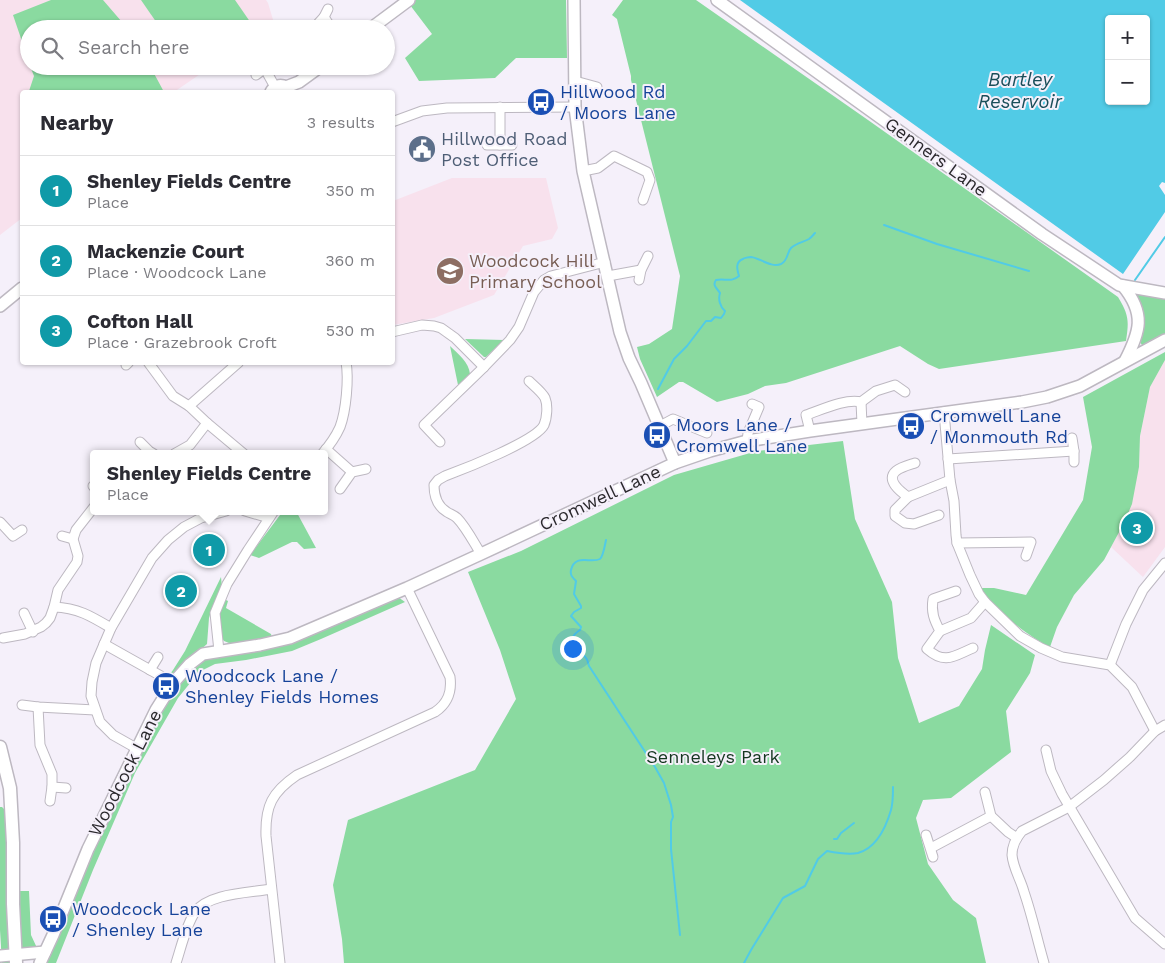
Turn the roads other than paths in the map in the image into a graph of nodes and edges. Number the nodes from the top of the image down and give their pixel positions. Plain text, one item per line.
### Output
1 (409, 0) edge
2 (574, 0) edge
3 (717, 0) edge
4 (320, 20) edge
5 (329, 20) edge
6 (382, 20) edge
7 (273, 75) edge
8 (309, 75) edge
9 (575, 81) junction
10 (597, 87) dead end
11 (283, 90) edge
12 (500, 107) junction
13 (576, 107) junction
14 (395, 121) edge
15 (500, 145) junction
16 (512, 145) dead end
17 (487, 146) dead end
18 (583, 172) junction
19 (643, 200) dead end
20 (648, 256) dead end
21 (605, 262) junction
22 (641, 270) junction
23 (608, 276) junction
24 (639, 280) dead end
25 (1123, 286) junction
26 (20, 290) edge
27 (1165, 293) edge
28 (0, 306) edge
29 (395, 331) edge
30 (1165, 340) edge
31 (1125, 361) junction
32 (150, 365) edge
33 (236, 365) edge
34 (346, 365) edge
35 (484, 367) junction
36 (529, 381) dead end
37 (905, 392) dead end
38 (861, 402) junction
39 (752, 404) dead end
40 (189, 406) junction
41 (944, 412) junction
42 (207, 424) junction
43 (862, 424) junction
44 (660, 426) junction
45 (810, 431) junction
46 (707, 433) dead end
47 (1072, 438) dead end
48 (746, 441) junction
49 (140, 442) dead end
50 (440, 442) dead end
51 (148, 450) edge
52 (182, 450) edge
53 (239, 450) edge
54 (325, 450) edge
55 (1074, 451) junction
56 (328, 455) edge
57 (948, 459) junction
58 (1074, 462) dead end
59 (675, 463) junction
60 (915, 463) dead end
61 (366, 469) dead end
62 (352, 472) junction
63 (950, 480) junction
64 (340, 489) dead end
65 (908, 497) junction
66 (90, 511) edge
67 (209, 515) edge
68 (270, 515) edge
69 (939, 515) dead end
70 (0, 522) edge
71 (22, 530) dead end
72 (62, 536) dead end
73 (73, 539) junction
74 (957, 543) junction
75 (481, 554) junction
76 (1026, 556) dead end
77 (1165, 563) edge
78 (407, 588) junction
79 (956, 591) dead end
80 (985, 602) junction
81 (54, 607) junction
82 (24, 612) dead end
83 (111, 628) junction
84 (940, 631) junction
85 (33, 632) junction
86 (3, 638) dead end
87 (104, 644) junction
88 (973, 648) dead end
89 (219, 651) junction
90 (158, 657) dead end
91 (1110, 665) junction
92 (150, 670) junction
93 (161, 676) dead end
94 (22, 704) dead end
95 (38, 707) junction
96 (95, 710) junction
97 (1165, 725) edge
98 (1155, 731) junction
99 (0, 747) edge
100 (136, 748) junction
101 (1046, 750) dead end
102 (52, 787) junction
103 (66, 788) dead end
104 (985, 792) dead end
105 (5, 799) edge
106 (50, 802) dead end
107 (1069, 807) junction
108 (991, 816) junction
109 (926, 835) dead end
110 (1017, 838) junction
111 (271, 890) junction
112 (1165, 944) edge
113 (45, 952) junction
114 (0, 956) edge
115 (15, 959) edge
116 (40, 963) edge
117 (176, 963) edge
118 (280, 963) edge
119 (1044, 963) edge

1 - 6 street
2 - 9 street
3 - 25 street, Genners Lane
4 - 5 street
7 - 11 street
8 - 11 street
9 - 10 street
9 - 13 street
12 - 13 street
12 - 14 street
12 - 15 street
13 - 18 street
15 - 16 street
15 - 17 street
18 - 19 street
18 - 21 street
20 - 22 street
21 - 23 street
21 - 35 street
22 - 23 street
22 - 24 street
23 - 44 street
25 - 27 street, Genners Lane
25 - 31 street
26 - 28 street
29 - 35 street
30 - 31 street, Cromwell Lane
31 - 41 street, Cromwell Lane
32 - 40 street
33 - 40 street
34 - 54 street
35 - 50 street
36 - 75 street
37 - 38 street
38 - 43 street
38 - 45 street
39 - 48 street
40 - 42 street
41 - 43 street, Cromwell Lane
41 - 57 street
42 - 52 street
42 - 53 street
43 - 45 street, Cromwell Lane
44 - 46 street
44 - 59 street
45 - 48 street, Cromwell Lane
47 - 55 street
48 - 59 street, Cromwell Lane
49 - 51 street
55 - 57 street
55 - 58 street
56 - 62 street
57 - 63 street
59 - 75 street, Cromwell Lane
60 - 65 street
61 - 62 street
62 - 64 street
63 - 65 street
63 - 74 street
65 - 69 street
66 - 73 street
67 - 83 street
68 - 89 street
70 - 71 street
72 - 73 street
73 - 81 street
74 - 76 street
74 - 80 street
75 - 78 street, Cromwell Lane
77 - 91 street
78 - 89 street, Cromwell Lane
78 - 111 street
79 - 84 street
80 - 84 street
80 - 91 street
81 - 83 street
81 - 85 street
82 - 85 street
83 - 87 street
84 - 88 street
85 - 86 street
87 - 92 street
87 - 96 street
89 - 100 street, Woodcock Lane
90 - 92 street
91 - 98 street
92 - 93 street
94 - 95 street
95 - 96 street
95 - 102 street
96 - 100 street
97 - 98 street
98 - 107 street
99 - 105 main road
100 - 113 street, Woodcock Lane
101 - 107 street
102 - 103 street
102 - 106 street
104 - 108 street
105 - 115 main road
107 - 110 street
107 - 112 street
108 - 109 street
108 - 110 street
110 - 119 street
111 - 117 street
111 - 118 street
113 - 115 street
113 - 116 street, Woodcock Lane
114 - 115 street

